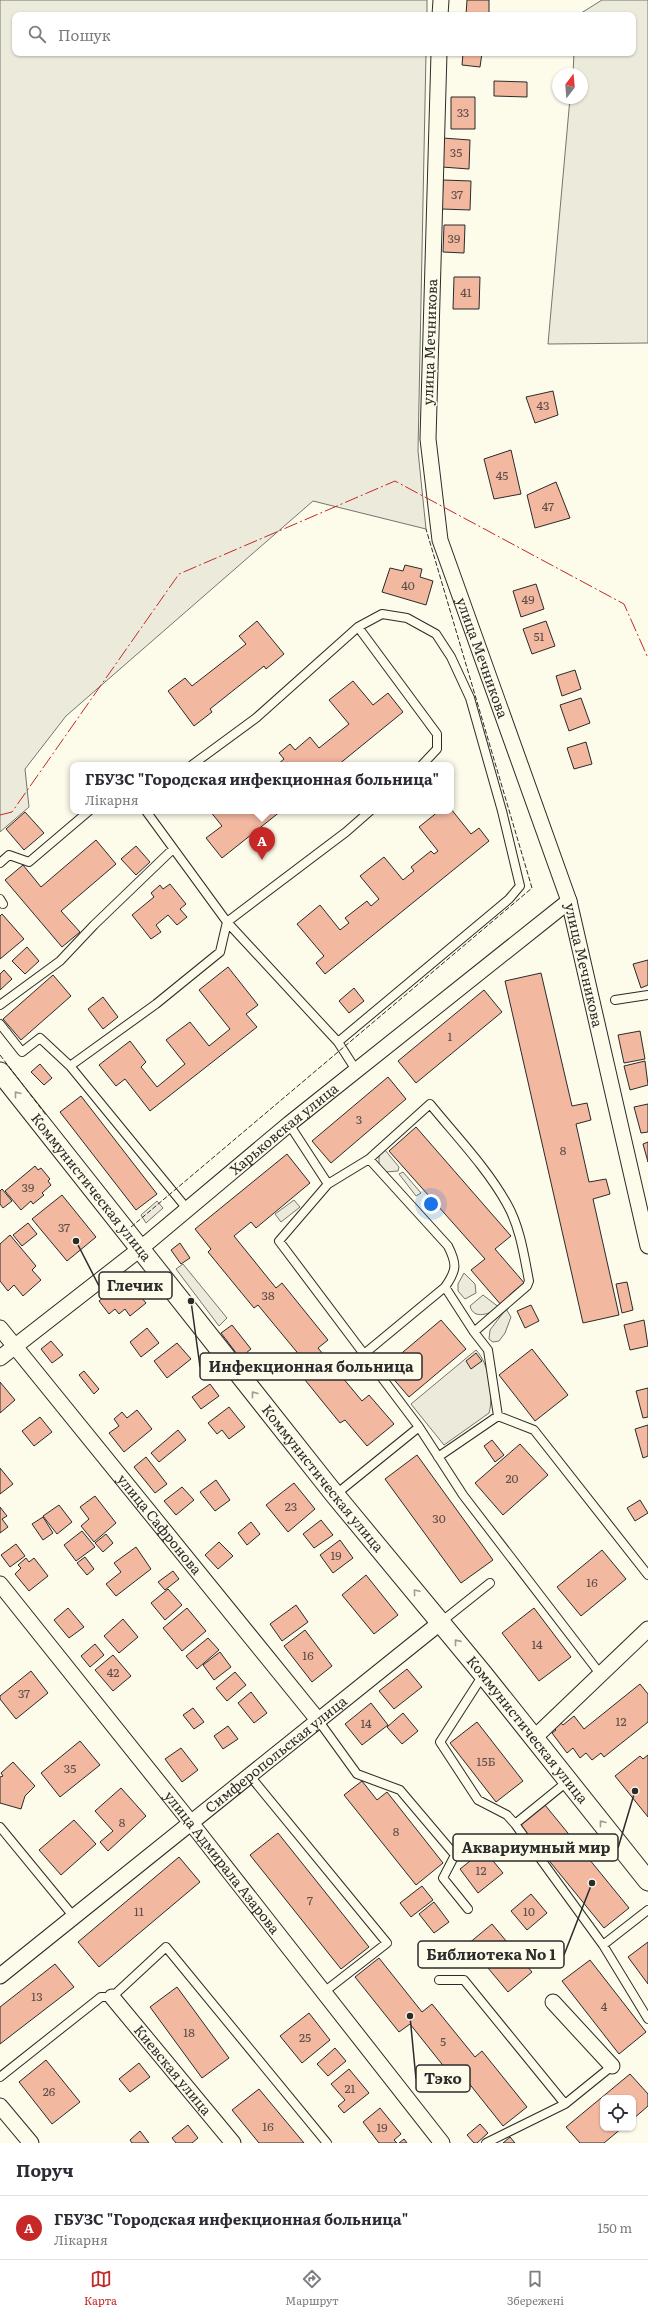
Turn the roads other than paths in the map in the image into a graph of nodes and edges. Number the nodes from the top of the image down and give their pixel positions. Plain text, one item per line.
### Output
1 (441, 0) edge
2 (440, 12) edge
3 (439, 56) edge
4 (358, 627) junction
5 (196, 762) edge
6 (425, 762) edge
7 (85, 814) edge
8 (148, 814) edge
9 (367, 814) edge
10 (173, 849) junction
11 (0, 863) edge
12 (569, 901) junction
13 (227, 922) junction
14 (648, 995) edge
15 (615, 1000) dead end
16 (0, 1005) edge
17 (0, 1024) edge
18 (338, 1042) junction
19 (70, 1066) junction
20 (356, 1070) junction
21 (0, 1072) edge
22 (289, 1124) junction
23 (369, 1159) junction
24 (328, 1184) junction
25 (188, 1210) junction
26 (648, 1246) edge
27 (140, 1249) junction
28 (445, 1287) junction
29 (0, 1328) edge
30 (474, 1332) junction
31 (15, 1346) junction
32 (364, 1354) junction
33 (0, 1358) edge
34 (498, 1416) junction
35 (419, 1427) junction
36 (438, 1457) junction
37 (335, 1495) junction
38 (648, 1575) edge
39 (490, 1583) dead end
40 (0, 1584) edge
41 (441, 1622) junction
42 (648, 1629) edge
43 (483, 1674) junction
44 (601, 1675) junction
45 (318, 1720) junction
46 (534, 1738) junction
47 (250, 1776) junction
48 (568, 1781) junction
49 (191, 1823) junction
50 (516, 1824) junction
51 (0, 1827) edge
52 (646, 1876) edge
53 (468, 1909) dead end
54 (648, 1910) edge
55 (74, 1917) junction
56 (603, 1945) junction
57 (0, 1976) edge
58 (439, 1980) dead end
59 (324, 1992) junction
60 (112, 1997) junction
61 (553, 2002) dead end
62 (648, 2018) edge
63 (612, 2066) joint
64 (0, 2077) edge
65 (565, 2104) junction
66 (0, 2106) edge
67 (31, 2143) edge
68 (233, 2143) edge
69 (327, 2143) edge
70 (442, 2143) edge
71 (486, 2143) edge

1 - 2 street
3 - 12 street, улица Мечникова
4 - 5 lane
4 - 6 lane
4 - 18 lane
7 - 11 lane
8 - 10 lane
9 - 13 lane
10 - 13 lane
10 - 16 lane
12 - 20 street, Харьковская улица
12 - 26 street, улица Мечникова
13 - 18 lane
13 - 19 lane
14 - 15 lane
17 - 19 lane
18 - 20 lane
19 - 25 lane
20 - 22 street, Харьковская улица
27 -> 21 street, Коммунистическая улица
22 - 24 lane
22 - 25 street, Харьковская улица
23 - 24 lane
23 - 28 lane
23 - 30 lane
24 - 32 lane
25 - 27 street, Харьковская улица
27 - 31 street, Харьковская улица
37 -> 27 street, Коммунистическая улица
28 - 30 lane
28 - 32 lane
29 - 31 street, улица Сафронова
30 - 34 lane
31 - 33 street, Харьковская улица
31 - 45 street, улица Сафронова
32 - 35 lane
34 - 36 lane
34 - 38 lane
35 - 36 lane
35 - 37 lane
36 - 44 lane
41 -> 37 street, Коммунистическая улица
39 - 41 lane
40 - 49 street, улица Адмирала Азарова
43 -> 41 street, Коммунистическая улица
41 - 45 street, Симферопольская улица
42 - 44 street
43 - 46 street, Коммунистическая улица
43 - 50 lane
44 - 46 street
45 - 47 street, Симферопольская улица
45 - 53 lane
46 - 48 street, Коммунистическая улица
47 - 49 street, Симферопольская улица
47 - 59 lane
48 - 50 lane
52 -> 48 street, Коммунистическая улица
49 - 55 street, Симферопольская улица
49 - 59 street, улица Адмирала Азарова
50 - 56 lane
51 - 55 lane
54 - 56 lane
55 - 57 street, Симферопольская улица
56 - 62 lane
58 - 65 lane
59 - 70 street, улица Адмирала Азарова
60 - 64 lane
60 - 68 street, Киевская улица
60 - 69 lane
61 - 63 street
63 - 65 lane
65 - 71 lane
66 - 67 street

